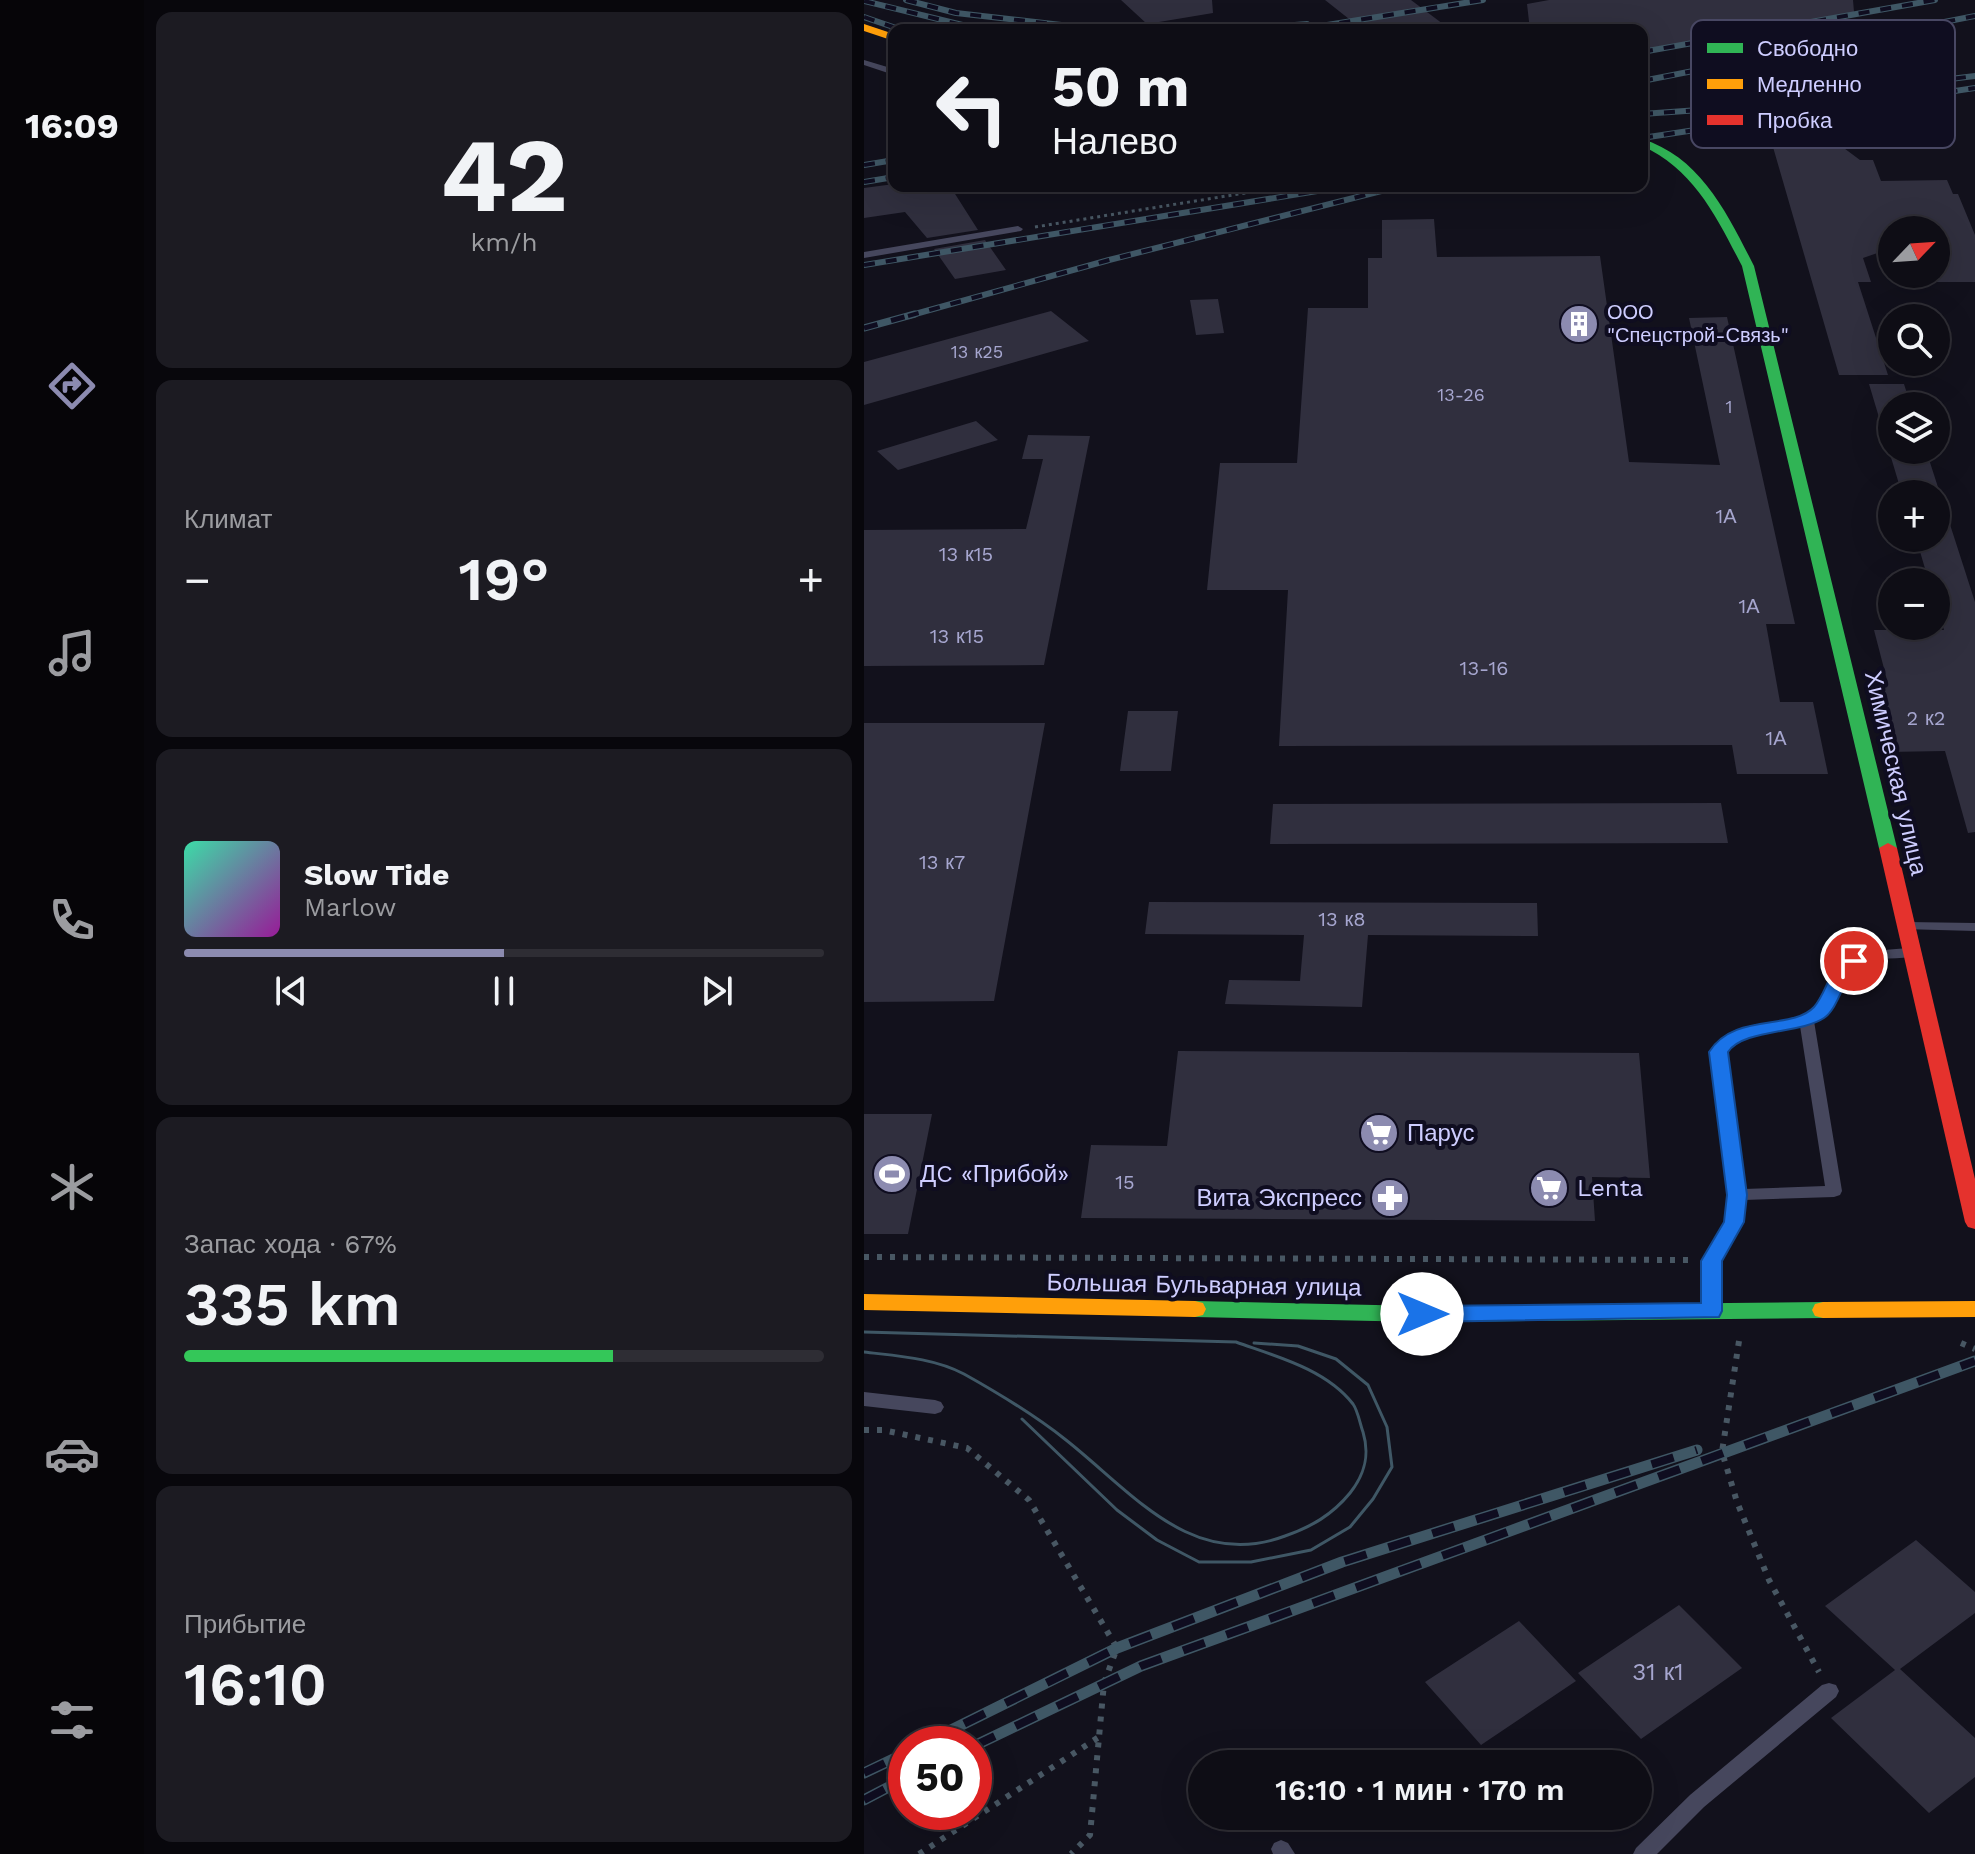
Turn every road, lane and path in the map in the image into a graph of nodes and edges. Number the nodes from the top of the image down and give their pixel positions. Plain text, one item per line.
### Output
1 (864, 27) edge
2 (888, 36) edge
3 (864, 62) edge
4 (888, 70) edge
5 (1648, 144) edge
6 (1250, 192) edge
7 (1018, 229) joint
8 (864, 255) edge
9 (1907, 926) junction
10 (1975, 927) edge
11 (1913, 953) junction
12 (1806, 1019) junction
13 (1737, 1195) junction
14 (1975, 1222) edge
15 (864, 1257) edge
16 (1711, 1261) junction
17 (864, 1302) edge
18 (1975, 1309) edge
19 (1712, 1311) junction
20 (1740, 1337) dead end
21 (864, 1399) edge
22 (935, 1407) dead end
23 (864, 1430) edge
24 (1829, 1691) joint
25 (1102, 1735) junction
26 (919, 1854) edge
27 (1071, 1854) edge
28 (1643, 1854) edge

1 - 2 street
3 - 4 lane
5 - 9 street, Химическая улица
6 - 7 path
7 - 8 lane
9 - 10 lane
9 - 11 street, Химическая улица
11 - 12 lane
11 - 14 street, Химическая улица
12 - 13 lane
12 - 13 lane
13 - 16 lane
15 - 16 path
16 - 19 lane
17 - 19 street, Большая Бульварная улица
18 - 19 street, Большая Бульварная улица
20 - 24 path
21 - 22 lane
23 - 25 path
24 - 28 lane
25 - 26 path
25 - 27 path

